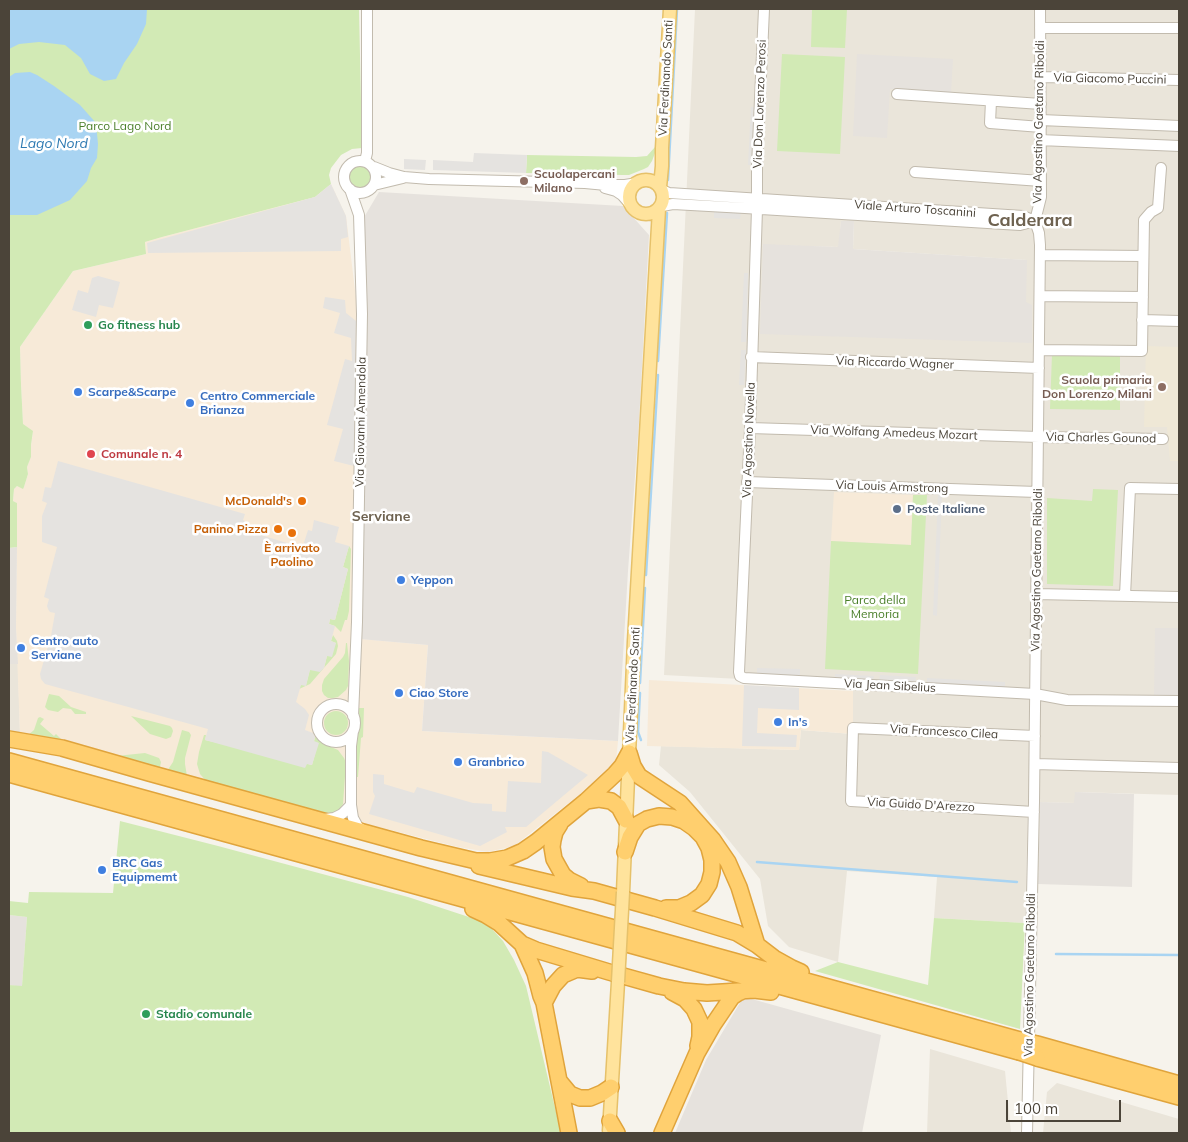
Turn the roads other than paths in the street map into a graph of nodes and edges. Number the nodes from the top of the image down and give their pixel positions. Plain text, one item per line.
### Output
1 (367, 9) edge
2 (670, 9) edge
3 (764, 9) edge
4 (1040, 9) edge
5 (1040, 28) junction
6 (1179, 28) edge
7 (1043, 77) junction
8 (1179, 80) edge
9 (897, 94) dead end
10 (991, 101) junction
11 (1041, 104) junction
12 (1041, 124) junction
13 (1179, 126) edge
14 (1040, 140) junction
15 (1179, 146) edge
16 (662, 148) junction
17 (365, 161) junction
18 (374, 167) junction
19 (1161, 168) dead end
20 (915, 172) dead end
21 (404, 177) junction
22 (640, 181) junction
23 (1040, 181) junction
24 (585, 183) junction
25 (372, 188) junction
26 (661, 188) junction
27 (350, 190) junction
28 (629, 203) junction
29 (757, 204) junction
30 (660, 207) junction
31 (359, 215) junction
32 (643, 215) junction
33 (1034, 221) junction
34 (657, 236) junction
35 (1040, 255) junction
36 (1142, 256) junction
37 (1040, 296) junction
38 (1143, 297) junction
39 (1142, 320) junction
40 (1179, 321) edge
41 (1039, 350) junction
42 (751, 357) junction
43 (1039, 368) junction
44 (750, 428) junction
45 (1039, 437) junction
46 (1163, 439) dead end
47 (747, 482) junction
48 (1179, 489) edge
49 (1037, 492) junction
50 (1036, 594) junction
51 (1125, 596) junction
52 (1179, 597) edge
53 (744, 678) joint
54 (354, 690) junction
55 (1036, 694) junction
56 (1179, 701) edge
57 (340, 704) junction
58 (353, 716) junction
59 (853, 728) joint
60 (353, 731) junction
61 (1035, 736) junction
62 (9, 739) edge
63 (335, 742) junction
64 (630, 753) junction
65 (9, 761) edge
66 (351, 764) junction
67 (1035, 764) junction
68 (1179, 768) edge
69 (9, 774) edge
70 (586, 801) junction
71 (351, 805) junction
72 (1034, 812) junction
73 (318, 820) junction
74 (626, 820) junction
75 (561, 823) junction
76 (366, 833) junction
77 (421, 848) junction
78 (625, 852) junction
79 (594, 891) junction
80 (454, 896) junction
81 (655, 908) junction
82 (522, 944) junction
83 (757, 945) junction
84 (613, 977) junction
85 (660, 986) junction
86 (747, 990) junction
87 (820, 998) junction
88 (877, 1000) junction
89 (544, 1002) junction
90 (1019, 1046) junction
91 (1037, 1051) junction
92 (697, 1053) junction
93 (560, 1082) junction
94 (1179, 1084) edge
95 (1137, 1085) junction
96 (611, 1087) junction
97 (1179, 1097) edge
98 (1179, 1108) edge
99 (612, 1129) edge
100 (569, 1133) edge
101 (662, 1133) edge
102 (1027, 1133) edge

1 - 17 street
2 - 16 main road, Via Ferdinando Santi
3 - 29 street, Via Don Lorenzo Perosi
4 - 5 street, Via Agostino Gaetano Riboldi
5 - 6 street
5 - 7 street, Via Agostino Gaetano Riboldi
7 - 8 street, Via Giacomo Puccini
7 - 11 street, Via Agostino Gaetano Riboldi
9 - 10 street
10 - 11 street
10 - 12 street
11 - 12 street, Via Agostino Gaetano Riboldi
12 - 13 street
12 - 14 street, Via Agostino Gaetano Riboldi
14 - 15 street
14 - 23 street, Via Agostino Gaetano Riboldi
16 - 22 main road, Via Ferdinando Santi
16 - 26 main road, Via Ferdinando Santi
17 - 18 street
17 - 27 street
18 - 21 street
18 - 25 street
19 - 36 street
20 - 23 street
21 - 24 street
21 - 25 street
22 - 24 street
22 - 26 main road
22 - 28 main road
23 - 33 street, Via Agostino Gaetano Riboldi
24 - 28 street
25 - 27 street
25 - 31 street, Via Giovanni Amendola
26 - 29 street, Viale Arturo Toscanini
26 - 30 main road
27 - 31 street, Via Giovanni Amendola
28 - 32 main road
29 - 30 street, Viale Arturo Toscanini
29 - 33 street, Viale Arturo Toscanini
29 - 42 street, Via Agostino Novella
30 - 32 main road
30 - 34 main road, Via Ferdinando Santi
31 - 54 street, Via Giovanni Amendola
32 - 34 main road
33 - 35 street, Via Agostino Gaetano Riboldi
34 - 64 main road, Via Ferdinando Santi
35 - 36 street
35 - 37 street, Via Agostino Gaetano Riboldi
36 - 38 street
37 - 38 street
37 - 41 street, Via Agostino Gaetano Riboldi
38 - 39 street
39 - 40 street
39 - 41 street
41 - 43 street, Via Agostino Gaetano Riboldi
42 - 43 street, Via Riccardo Wagner
42 - 44 street, Via Agostino Novella
43 - 45 street, Via Agostino Gaetano Riboldi
44 - 45 street, Via Wolfang Amedeus Mozart
44 - 47 street, Via Agostino Novella
45 - 46 street, Via Charles Gounod
45 - 49 street, Via Agostino Gaetano Riboldi
47 - 49 street, Via Louis Armstrong
47 - 53 street, Via Agostino Novella
48 - 51 street
49 - 50 street, Via Agostino Gaetano Riboldi
50 - 51 street
50 - 55 street, Via Agostino Gaetano Riboldi
51 - 52 street
53 - 55 street, Via Jean Sibelius
54 - 57 street
54 - 58 street, Via Giovanni Amendola
55 - 56 street, Via Jean Sibelius
55 - 61 street, Via Agostino Gaetano Riboldi
57 - 58 street
57 - 63 street
58 - 60 street
59 - 61 street, Via Francesco Cilea
59 - 72 street, Via Guido D'Arezzo
60 - 63 street
60 - 66 street
61 - 67 street, Via Agostino Gaetano Riboldi
62 - 73 highway
63 - 66 street
64 - 70 highway
64 - 74 main road, Via Ferdinando Santi
64 - 83 highway
65 - 88 highway
66 - 71 street
67 - 68 street
67 - 72 street, Via Agostino Gaetano Riboldi
69 - 80 highway
70 - 74 highway
70 - 75 highway
71 - 73 street
71 - 76 street
72 - 102 street, Via Agostino Gaetano Riboldi
73 - 76 highway
74 - 78 main road, Via Ferdinando Santi
75 - 77 highway
75 - 79 highway
76 - 77 highway
77 - 79 highway
78 - 81 highway
78 - 84 main road, Via Ferdinando Santi, bridge
79 - 81 highway
80 - 82 highway
80 - 87 highway
81 - 83 highway
82 - 84 highway
82 - 89 highway
83 - 88 highway
84 - 85 highway
84 - 89 highway
84 - 96 main road, Via Ferdinando Santi
85 - 86 highway
85 - 92 highway
86 - 87 highway
86 - 92 highway
87 - 90 highway
88 - 90 highway
89 - 93 highway
90 - 91 highway, bridge
91 - 94 highway
91 - 95 highway
92 - 101 highway
93 - 96 highway
93 - 100 highway
95 - 97 highway
95 - 98 highway
96 - 99 main road, Via Ferdinando Santi

